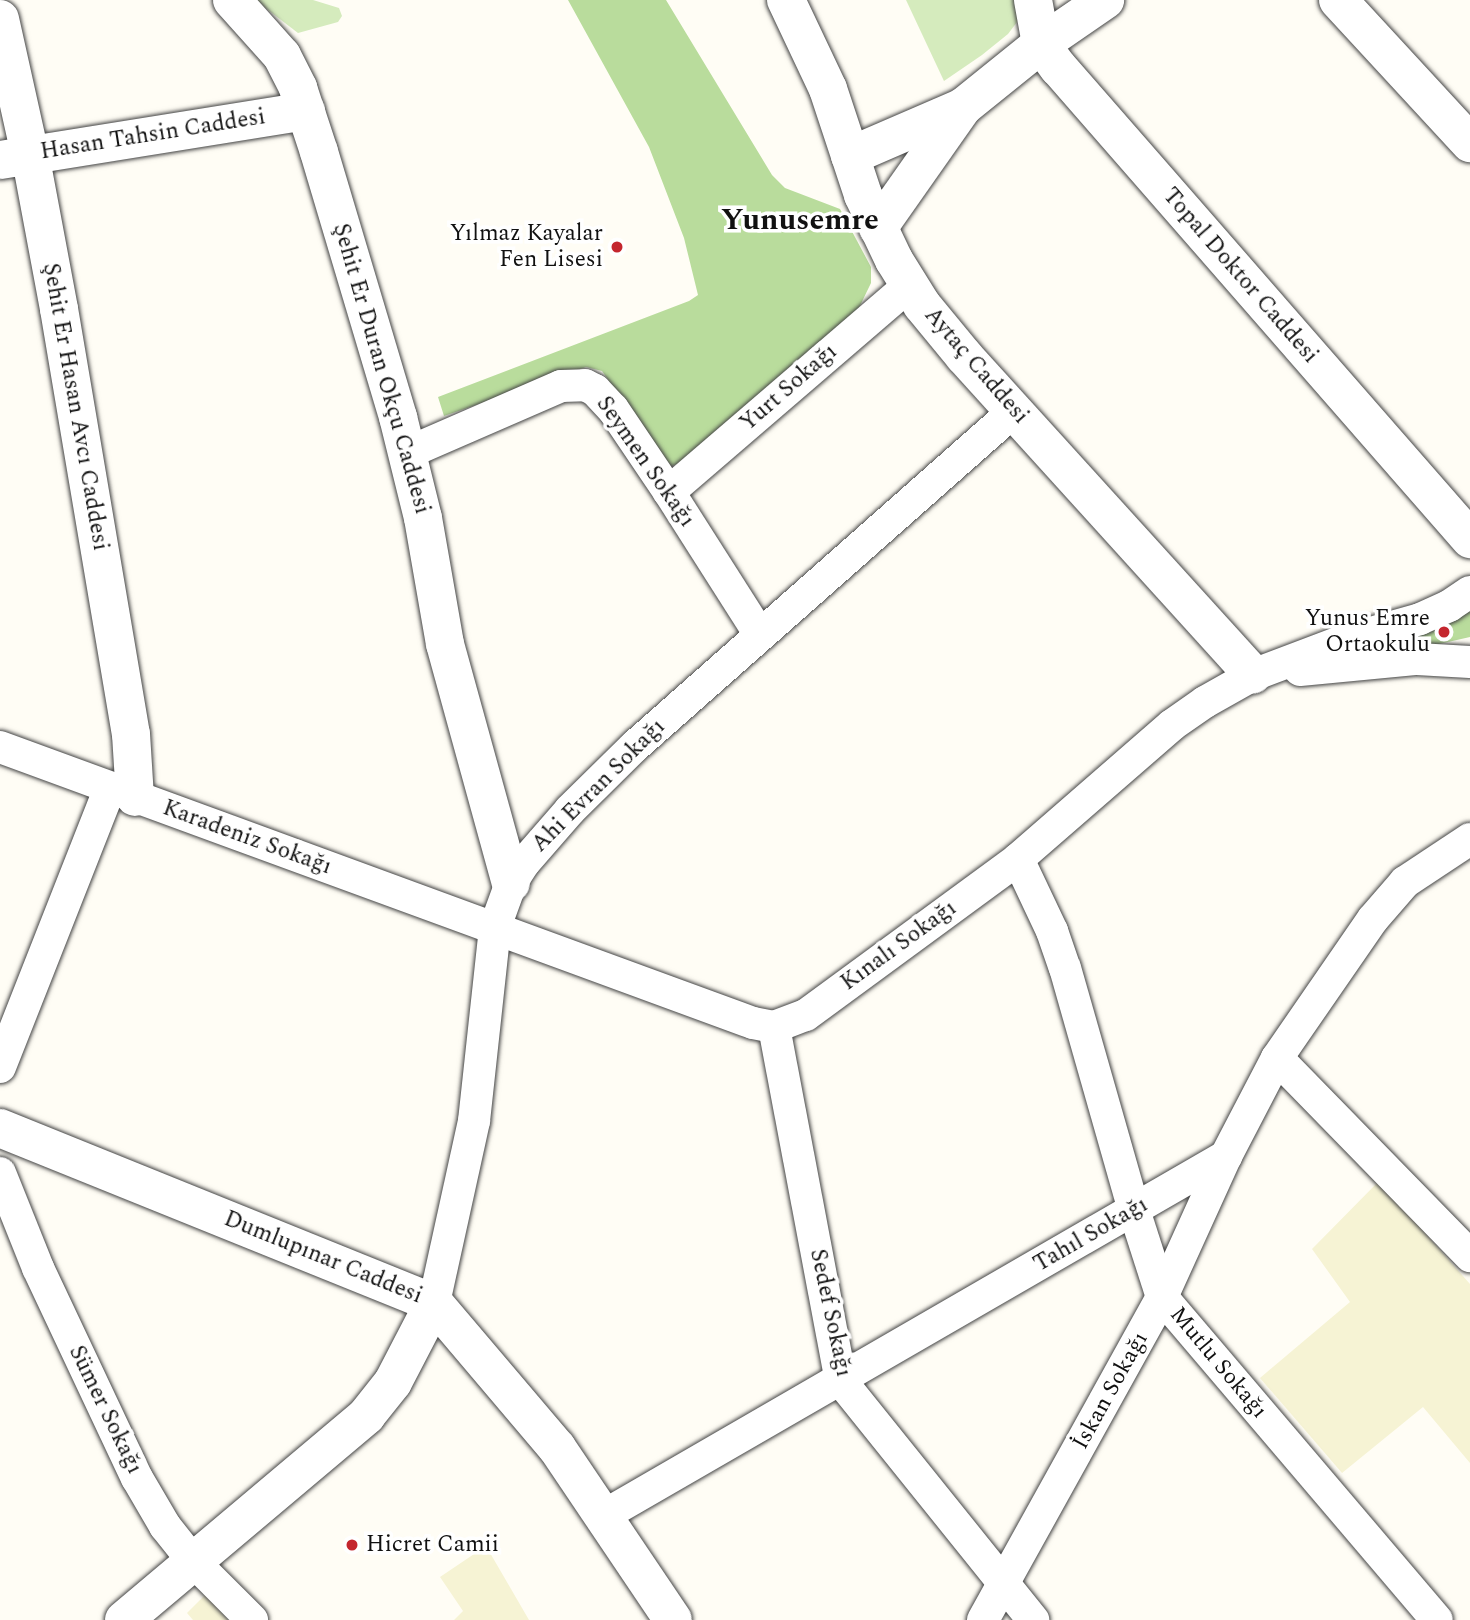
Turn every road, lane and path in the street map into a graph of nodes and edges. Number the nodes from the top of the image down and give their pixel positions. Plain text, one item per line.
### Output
1 (232, 0) edge
2 (786, 0) edge
3 (1033, 0) edge
4 (1105, 0) edge
5 (1338, 0) edge
6 (0, 19) edge
7 (1041, 44) junction
8 (963, 107) junction
9 (306, 111) junction
10 (1470, 143) edge
11 (850, 156) junction
12 (15, 157) edge
13 (878, 228) junction
14 (910, 285) junction
15 (1014, 411) junction
16 (407, 453) junction
17 (669, 492) junction
18 (1470, 539) edge
19 (1470, 592) edge
20 (760, 635) junction
21 (1470, 662) edge
22 (1253, 676) junction
23 (0, 747) edge
24 (122, 792) junction
25 (1470, 839) edge
26 (1018, 859) junction
27 (511, 883) junction
28 (495, 927) junction
29 (774, 1027) junction
30 (1277, 1058) junction
31 (0, 1067) edge
32 (0, 1128) edge
33 (1226, 1156) junction
34 (0, 1173) edge
35 (1134, 1210) junction
36 (1470, 1256) edge
37 (1162, 1297) junction
38 (434, 1303) junction
39 (841, 1381) junction
40 (603, 1516) junction
41 (192, 1560) junction
42 (1003, 1584) junction
43 (124, 1620) edge
44 (252, 1620) edge
45 (673, 1620) edge
46 (983, 1620) edge
47 (1033, 1620) edge
48 (1437, 1620) edge

1 - 9 street, Şehit Er Duran Okçu Caddesi
2 - 11 street, Aytaç Caddesi
3 - 7 street, Topal Doktor Caddesi
4 - 7 street
5 - 10 street
6 - 12 street, Şehit Er Hasan Avcı Caddesi
7 - 8 street
7 - 18 street, Topal Doktor Caddesi
8 - 11 street
8 - 13 street
9 - 12 street, Hasan Tahsin Caddesi
9 - 16 street, Şehit Er Duran Okçu Caddesi
11 - 13 street, Aytaç Caddesi
12 - 24 street, Şehit Er Hasan Avcı Caddesi
13 - 14 street, Aytaç Caddesi
14 - 15 street, Aytaç Caddesi
14 - 17 street, Yurt Sokağı
15 - 20 street, Ahi Evran Sokağı
15 - 22 street, Aytaç Caddesi
16 - 17 street, Seymen Sokağı
16 - 27 street, Şehit Er Duran Okçu Caddesi
17 - 20 street, Seymen Sokağı
19 - 22 street, Kınalı Sokağı
20 - 27 street, Ahi Evran Sokağı
21 - 22 street
22 - 26 street, Kınalı Sokağı
23 - 24 street, Karadeniz Sokağı
24 - 28 street, Karadeniz Sokağı
24 - 31 street
25 - 30 street
26 - 29 street, Kınalı Sokağı
26 - 35 street, Mutlu Sokağı
27 - 28 street, Ahi Evran Sokağı
28 - 29 street
28 - 38 street, Ahi Evran Sokağı
29 - 39 street, Sedef Sokağı
30 - 33 street
30 - 36 street
32 - 38 street, Dumlupınar Caddesi
33 - 35 street, Tahıl Sokağı
33 - 37 street, İskan Sokağı
34 - 41 street, Sümer Sokağı
35 - 37 street, Mutlu Sokağı
35 - 39 street, Tahıl Sokağı
37 - 42 street, İskan Sokağı
37 - 48 street, Mutlu Sokağı
38 - 40 street, Dumlupınar Caddesi
38 - 41 street
39 - 40 street, Tahıl Sokağı
39 - 42 street, Sedef Sokağı
40 - 45 street, Dumlupınar Caddesi
41 - 43 street
41 - 44 street, Sümer Sokağı
42 - 46 street, İskan Sokağı
42 - 47 street, Sedef Sokağı

